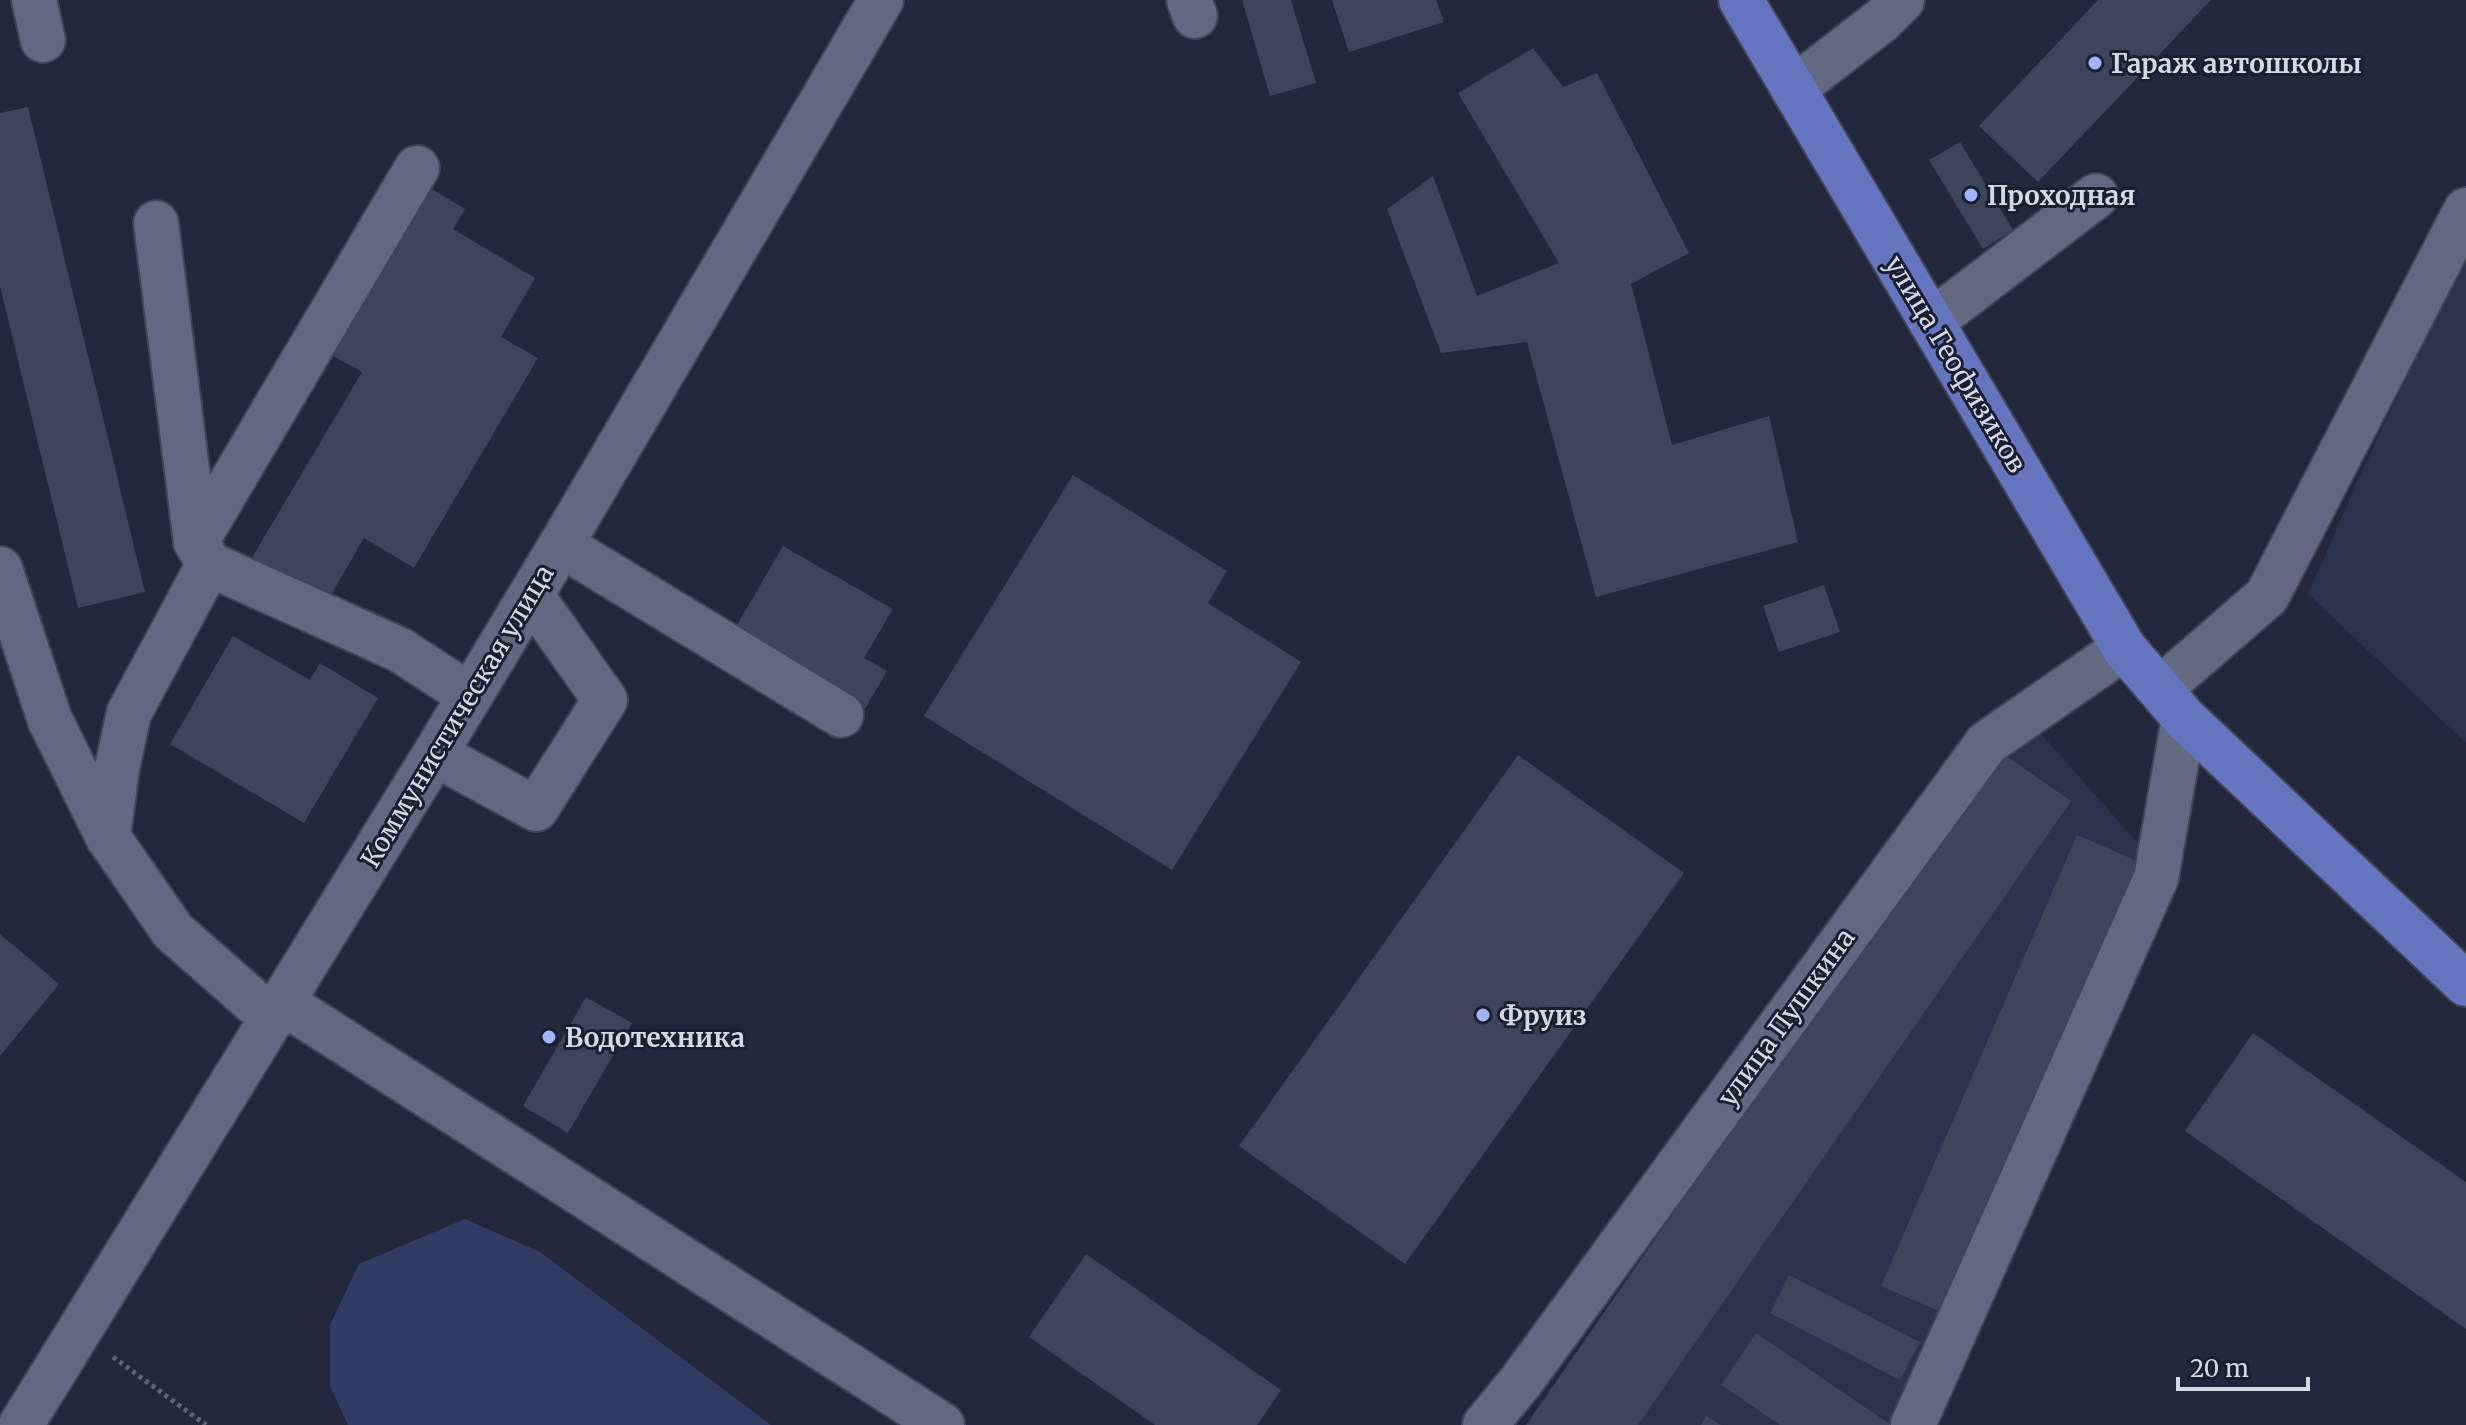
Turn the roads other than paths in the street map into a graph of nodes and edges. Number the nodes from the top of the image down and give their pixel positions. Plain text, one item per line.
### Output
1 (1741, 0) edge
2 (868, 5) edge
3 (1888, 7) edge
4 (1793, 89) junction
5 (417, 168) dead end
6 (2096, 196) dead end
7 (2466, 210) edge
8 (156, 223) dead end
9 (1931, 322) junction
10 (561, 545) junction
11 (202, 553) junction
12 (0, 569) edge
13 (531, 595) junction
14 (2124, 648) junction
15 (469, 695) junction
16 (2172, 704) junction
17 (841, 715) dead end
18 (435, 754) junction
19 (108, 837) junction
20 (2466, 984) edge
21 (277, 1010) junction
22 (21, 1425) edge
23 (942, 1425) edge
24 (1485, 1425) edge
25 (1913, 1425) edge

1 - 4 main road, улица Геофизиков
2 - 10 street, Коммунистическая улица
3 - 4 street
4 - 9 main road, улица Геофизиков
5 - 11 street
6 - 9 street
7 - 16 street
8 - 11 street
9 - 14 main road, улица Геофизиков
10 - 13 street, Коммунистическая улица
10 - 17 street
11 - 15 street
11 - 19 street
12 - 19 street
13 - 15 street, Коммунистическая улица
13 - 18 street
14 - 16 main road, улица Геофизиков
14 - 24 street, улица Пушкина
15 - 18 street, Коммунистическая улица
16 - 20 main road, улица Геофизиков
16 - 25 street
18 - 21 street, Коммунистическая улица
19 - 21 street
21 - 22 street, Коммунистическая улица
21 - 23 street

